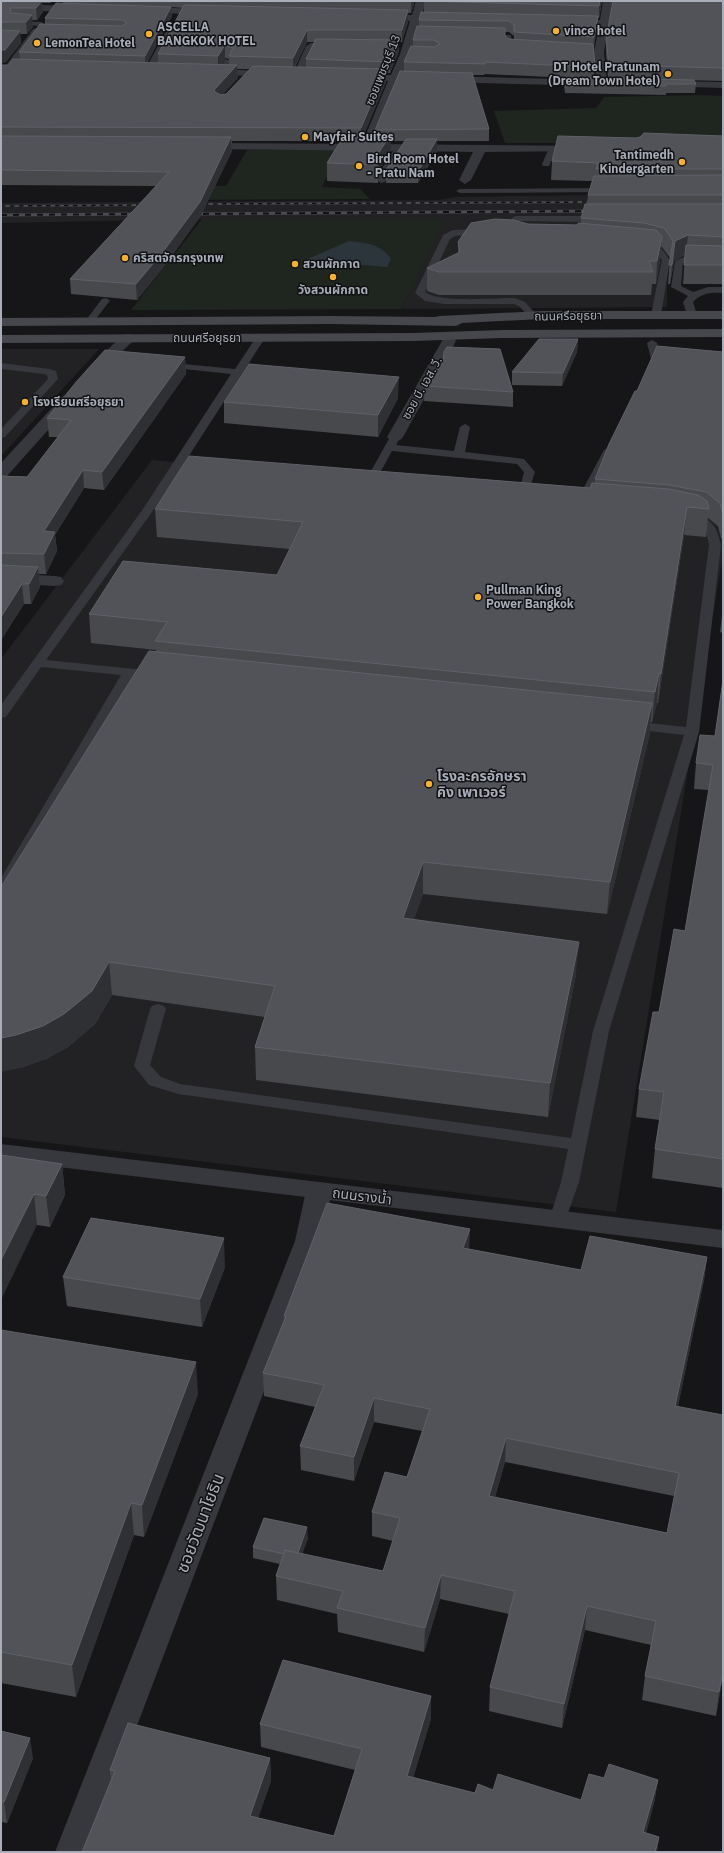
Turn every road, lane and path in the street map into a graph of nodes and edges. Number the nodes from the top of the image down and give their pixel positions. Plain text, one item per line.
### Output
1 (421, 1) edge
2 (608, 1) edge
3 (56, 5) edge
4 (1, 7) edge
5 (93, 9) edge
6 (133, 10) edge
7 (187, 10) junction
8 (219, 12) edge
9 (371, 17) edge
10 (416, 18) junction
11 (455, 19) edge
12 (558, 22) edge
13 (14, 23) edge
14 (605, 23) junction
15 (39, 31) junction
16 (474, 36) edge
17 (16, 38) edge
18 (354, 46) edge
19 (531, 48) edge
20 (228, 61) edge
21 (6, 67) edge
22 (27, 68) edge
23 (150, 70) edge
24 (198, 72) edge
25 (222, 72) junction
26 (250, 74) junction
27 (298, 75) junction
28 (313, 76) edge
29 (343, 77) edge
30 (395, 78) junction
31 (1, 79) edge
32 (240, 84) edge
33 (655, 84) edge
34 (723, 84) edge
35 (192, 146) edge
36 (366, 147) junction
37 (481, 147) junction
38 (401, 148) junction
39 (553, 148) junction
40 (598, 149) edge
41 (546, 164) dead end
42 (381, 179) dead end
43 (462, 185) joint
44 (619, 190) edge
45 (607, 219) edge
46 (515, 220) edge
47 (497, 234) edge
48 (634, 246) edge
49 (723, 261) edge
50 (723, 290) edge
51 (692, 295) junction
52 (105, 301) dead end
53 (656, 315) junction
54 (692, 315) junction
55 (723, 315) edge
56 (533, 316) junction
57 (413, 321) junction
58 (1, 322) edge
59 (88, 322) junction
60 (723, 323) edge
61 (723, 333) edge
62 (413, 337) junction
63 (1, 338) edge
64 (128, 338) junction
65 (260, 338) junction
66 (449, 341) junction
67 (723, 342) edge
68 (652, 343) junction
69 (684, 360) edge
70 (157, 364) edge
71 (1, 366) edge
72 (238, 372) junction
73 (465, 427) dead end
74 (1, 435) edge
75 (392, 442) junction
76 (612, 442) edge
77 (460, 455) junction
78 (173, 471) junction
79 (1, 473) edge
80 (209, 474) edge
81 (525, 488) edge
82 (380, 489) edge
83 (588, 491) edge
84 (680, 515) edge
85 (1, 578) edge
86 (55, 581) dead end
87 (39, 663) junction
88 (129, 672) junction
89 (169, 677) edge
90 (1, 714) edge
91 (621, 724) edge
92 (692, 732) junction
93 (1, 890) edge
94 (158, 1009) dead end
95 (578, 1145) junction
96 (1, 1152) edge
97 (319, 1191) junction
98 (558, 1220) junction
99 (723, 1239) edge
100 (72, 1852) edge

1 - 10 street, ซอยเพชรบุรี 13
2 - 14 street
3 - 4 street
3 - 5 street
3 - 15 street
6 - 7 street
7 - 8 street
7 - 23 street
9 - 10 street
10 - 11 street
10 - 30 street, ซอยเพชรบุรี 13
12 - 14 street
13 - 15 lane
14 - 30 street
15 - 17 street
15 - 21 street
16 - 19 lane
18 - 27 street
20 - 25 lane
21 - 22 street
21 - 31 street
24 - 25 street
25 - 26 street
26 - 27 street
26 - 32 street
27 - 28 street
29 - 30 street
30 - 36 street, ซอยเพชรบุรี 13
33 - 34 street
35 - 36 street
36 - 38 street
37 - 38 street
37 - 39 street
37 - 43 street
38 - 42 street
39 - 40 street
39 - 41 lane
43 - 44 lane
45 - 46 lane
47 - 56 lane
48 - 53 lane
49 - 51 lane
50 - 51 lane
51 - 54 lane
52 - 59 lane
53 - 54 main road, ถนนศรีอยุธยา
53 - 56 main road, ถนนศรีอยุธยา
54 - 55 main road, ถนนศรีอยุธยา
56 - 57 main road, ถนนศรีอยุธยา
57 - 59 main road, ถนนศรีอยุธยา
57 - 60 main road, ถนนศรีอยุธยา
58 - 59 main road, ถนนศรีอยุธยา
61 - 62 main road, ถนนศรีอยุธยา
62 - 65 main road, ถนนศรีอยุธยา
62 - 66 main road, ถนนศรีอยุธยา
63 - 64 main road, ถนนศรีอยุธยา
64 - 65 main road, ถนนศรีอยุธยา
64 - 79 street
65 - 72 lane
66 - 68 main road, ถนนศรีอยุธยา
66 - 75 street, ซอย บี. เอส. วี.
67 - 68 main road, ถนนศรีอยุธยา
68 - 69 lane
70 - 72 lane
71 - 74 lane
72 - 78 lane
73 - 77 lane
75 - 77 lane
75 - 82 lane
76 - 83 lane
77 - 81 lane
78 - 80 lane
78 - 87 lane
84 - 92 lane
85 - 86 street
87 - 88 lane
87 - 90 lane
88 - 89 lane
88 - 93 lane
91 - 92 lane
92 - 95 lane
94 - 95 lane
95 - 98 lane
96 - 97 street, ถนนรางน้ำ
97 - 98 street, ถนนรางน้ำ
97 - 100 street, ซอยวัฒนาโยธิน
98 - 99 street, ถนนรางน้ำ

